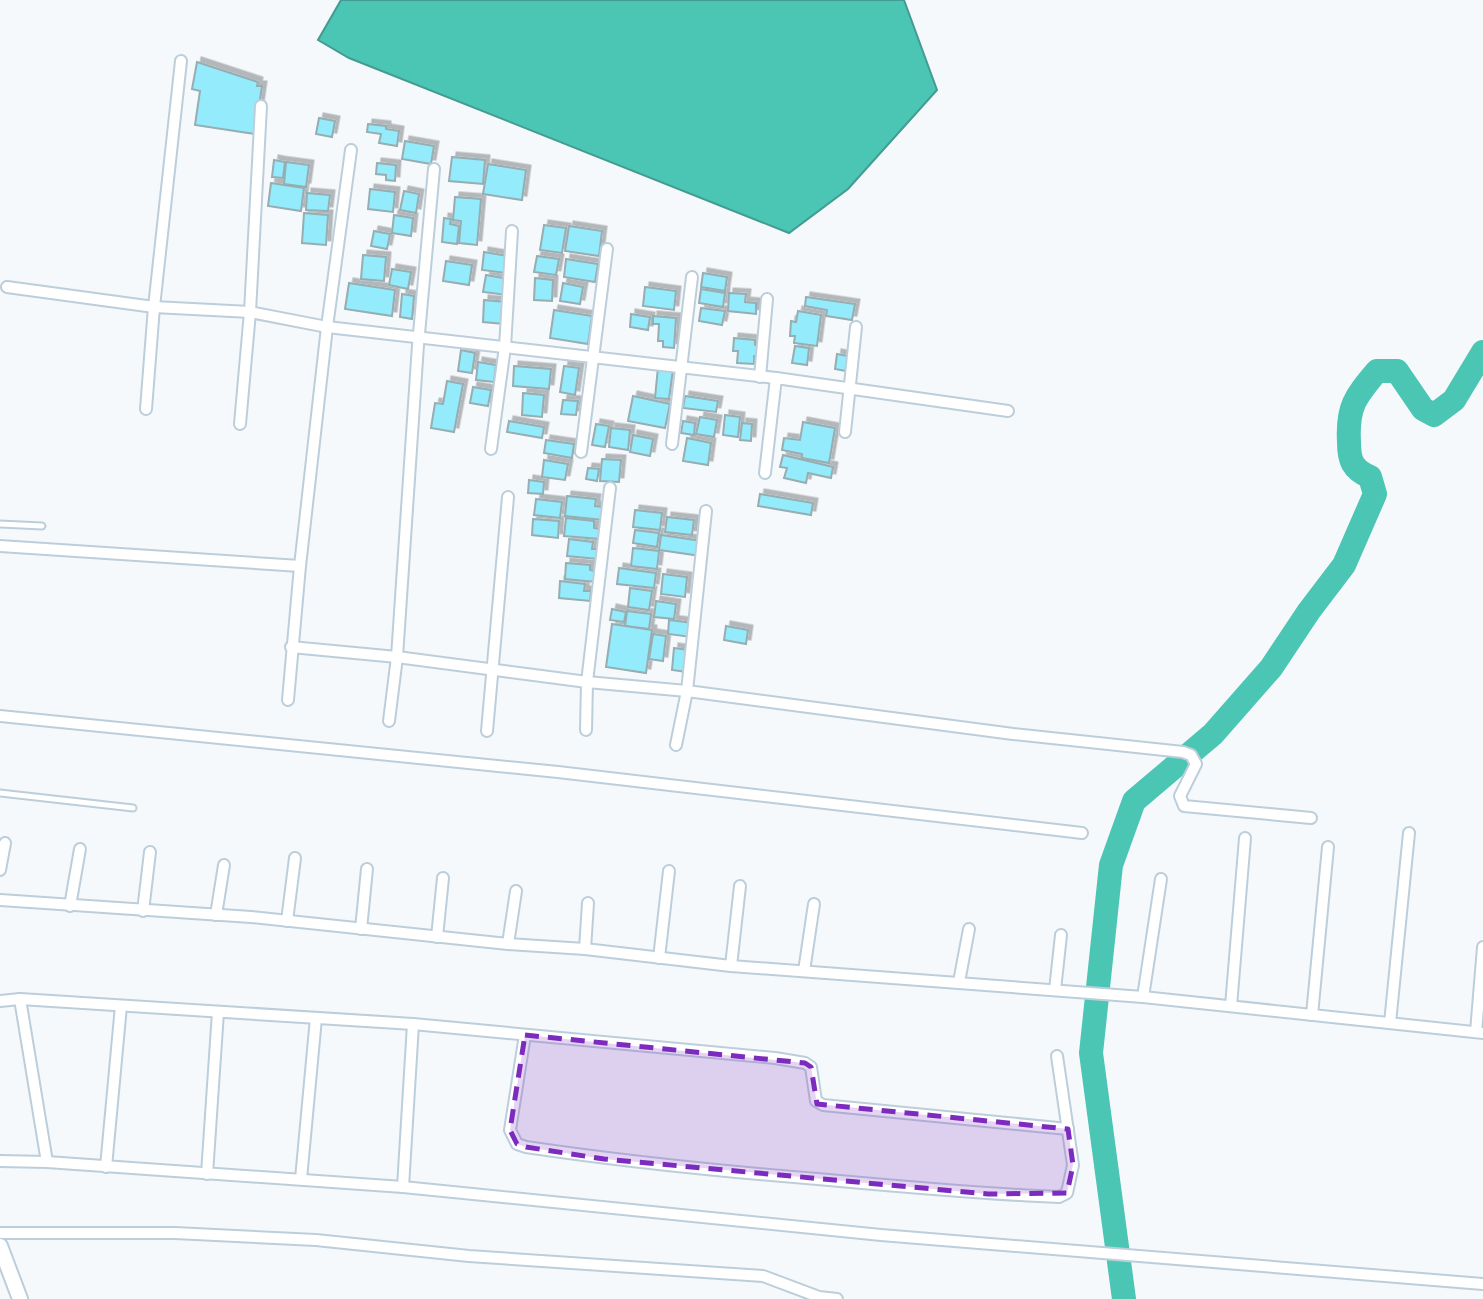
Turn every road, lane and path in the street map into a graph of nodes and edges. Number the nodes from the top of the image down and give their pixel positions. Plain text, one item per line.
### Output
1 (181, 61) dead end
2 (261, 106) dead end
3 (351, 150) dead end
4 (434, 169) dead end
5 (512, 231) dead end
6 (607, 249) dead end
7 (692, 277) dead end
8 (6, 287) dead end
9 (767, 299) dead end
10 (154, 307) junction
11 (250, 312) junction
12 (327, 327) junction
13 (856, 327) dead end
14 (419, 337) junction
15 (505, 347) junction
16 (595, 356) junction
17 (680, 368) junction
18 (760, 377) junction
19 (776, 378) junction
20 (848, 388) junction
21 (146, 409) dead end
22 (1008, 411) dead end
23 (240, 424) dead end
24 (845, 432) dead end
25 (672, 444) dead end
26 (491, 449) dead end
27 (581, 452) dead end
28 (765, 473) dead end
29 (610, 488) dead end
30 (508, 497) dead end
31 (706, 512) dead end
32 (0, 524) edge
33 (42, 526) dead end
34 (0, 546) edge
35 (300, 566) junction
36 (291, 647) junction
37 (397, 657) junction
38 (492, 668) junction
39 (587, 682) junction
40 (687, 691) junction
41 (288, 700) dead end
42 (0, 716) edge
43 (389, 720) dead end
44 (586, 730) dead end
45 (487, 731) dead end
46 (676, 745) dead end
47 (0, 793) edge
48 (133, 808) dead end
49 (1311, 818) dead end
50 (1409, 833) dead end
51 (1082, 834) dead end
52 (1245, 838) dead end
53 (5, 843) dead end
54 (1328, 847) dead end
55 (80, 849) dead end
56 (150, 852) dead end
57 (295, 858) dead end
58 (224, 865) dead end
59 (367, 869) dead end
60 (0, 870) edge
61 (668, 871) dead end
62 (443, 878) dead end
63 (1161, 879) dead end
64 (740, 886) dead end
65 (516, 891) dead end
66 (0, 900) edge
67 (588, 903) dead end
68 (814, 904) dead end
69 (70, 906) junction
70 (143, 911) junction
71 (216, 915) junction
72 (287, 921) junction
73 (361, 929) junction
74 (969, 929) dead end
75 (1061, 935) dead end
76 (437, 937) junction
77 (508, 944) junction
78 (1483, 947) edge
79 (585, 949) junction
80 (659, 958) junction
81 (731, 966) junction
82 (804, 971) junction
83 (959, 982) junction
84 (1055, 990) junction
85 (1143, 997) junction
86 (20, 999) junction
87 (0, 1000) edge
88 (121, 1006) junction
89 (1231, 1006) junction
90 (218, 1012) junction
91 (1312, 1015) junction
92 (316, 1018) junction
93 (1390, 1023) junction
94 (413, 1024) junction
95 (1479, 1032) edge
96 (525, 1035) junction
97 (1057, 1056) dead end
98 (1068, 1129) junction
99 (0, 1161) edge
100 (47, 1162) junction
101 (106, 1167) junction
102 (207, 1174) junction
103 (300, 1179) junction
104 (402, 1187) junction
105 (0, 1233) edge
106 (0, 1246) edge
107 (1483, 1284) edge
108 (19, 1299) edge
109 (836, 1299) edge

1 - 10 street
2 - 11 street
3 - 12 street
4 - 14 street
5 - 15 street
6 - 16 street
7 - 17 street
8 - 10 street
9 - 18 street
10 - 11 street
10 - 21 street
11 - 12 street
11 - 23 street
12 - 14 street
12 - 35 street
13 - 20 street
14 - 15 street
14 - 37 street
15 - 16 street
15 - 26 street
16 - 17 street
16 - 27 street
17 - 18 street
17 - 25 street
18 - 19 street
19 - 20 street
19 - 28 street
20 - 22 street
20 - 24 street
29 - 39 street
30 - 38 street
31 - 40 street
32 - 33 lane
34 - 35 street
35 - 36 street
36 - 37 street
36 - 41 street
37 - 38 street
37 - 43 street
38 - 39 street
38 - 45 street
39 - 40 street
39 - 44 street
40 - 46 street
40 - 49 street
42 - 51 street
47 - 48 lane
50 - 93 street
52 - 89 street
53 - 60 street
54 - 91 street
55 - 69 street
56 - 70 street
57 - 72 street
58 - 71 street
59 - 73 street
61 - 80 street
62 - 76 street
63 - 85 street
64 - 81 street
65 - 77 street
66 - 69 street
67 - 79 street
68 - 82 street
69 - 70 street
70 - 71 street
71 - 72 street
72 - 73 street
73 - 76 street
74 - 83 street
75 - 84 street
76 - 77 street
77 - 79 street
78 - 95 street
79 - 80 street
80 - 81 street
81 - 82 street
82 - 83 street
83 - 84 street
84 - 85 street
85 - 89 street
86 - 87 street
86 - 88 street
86 - 100 street
88 - 90 street
88 - 101 street
89 - 91 street
90 - 92 street
90 - 102 street
91 - 93 street
92 - 94 street
92 - 103 street
93 - 95 street
94 - 96 street
94 - 104 street
96 - 98 street
96 - 98 street
97 - 98 street
99 - 100 street
100 - 101 street
101 - 102 street
102 - 103 street
103 - 104 street
104 - 107 street
105 - 109 street
106 - 108 main road

